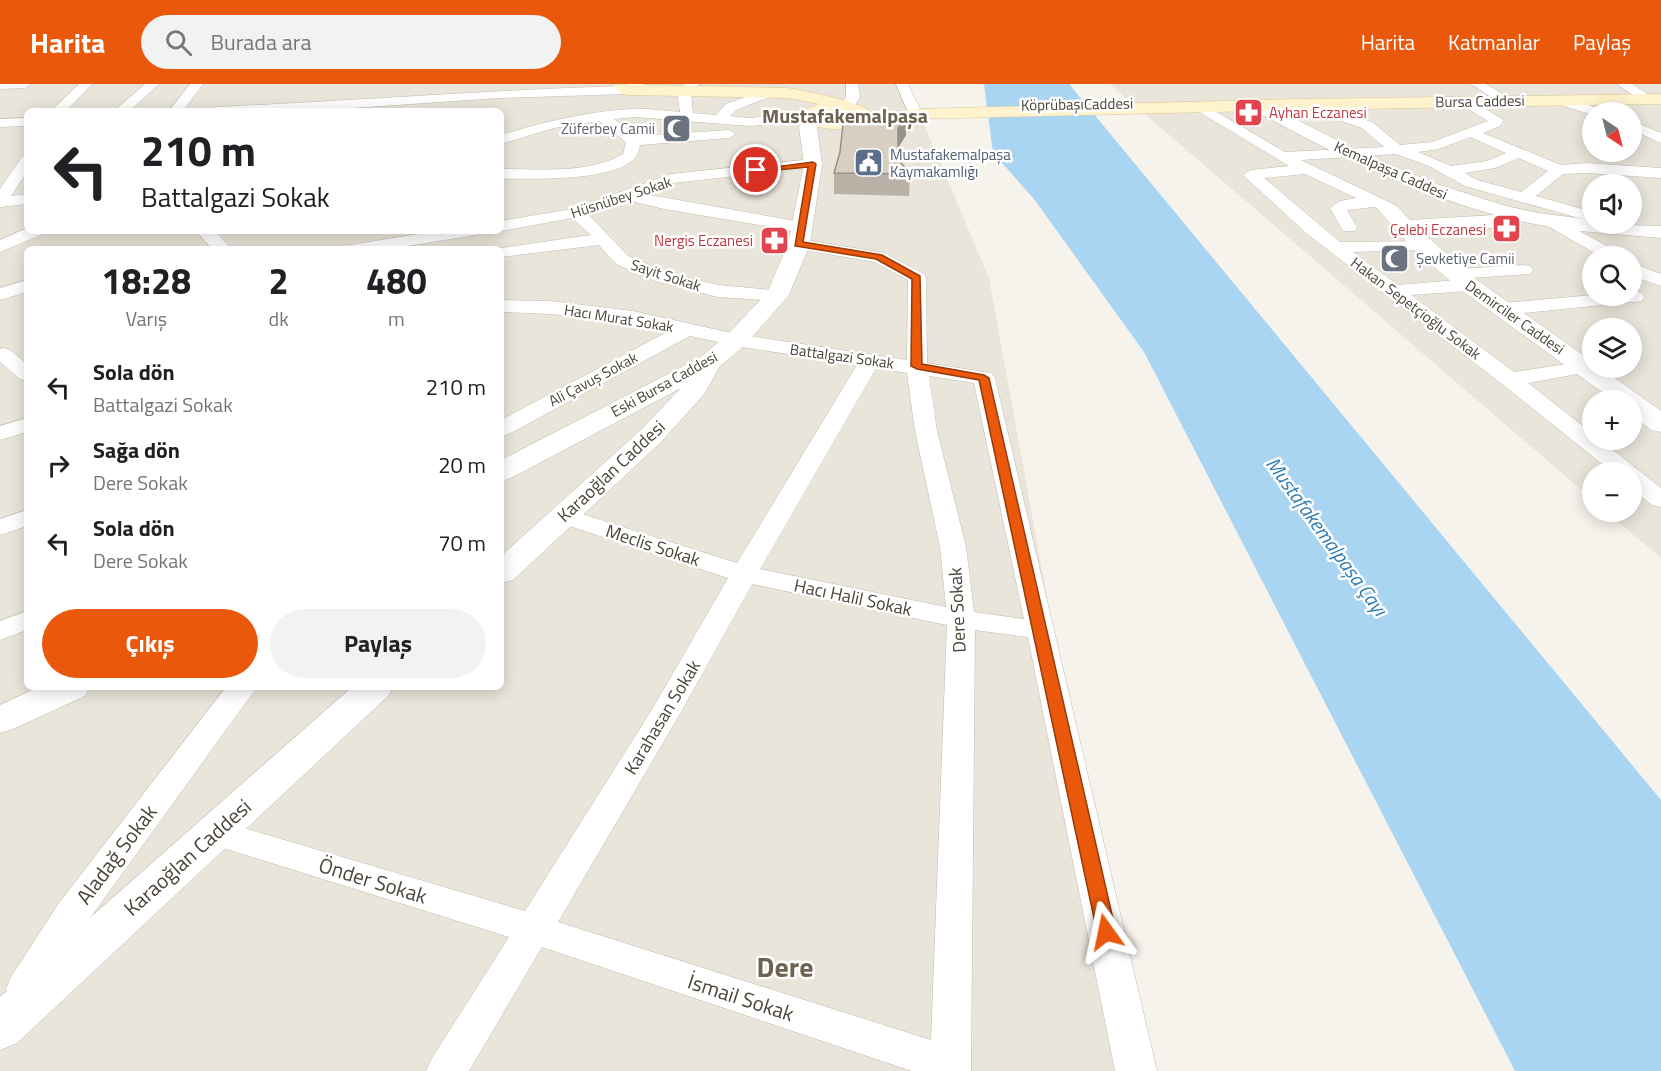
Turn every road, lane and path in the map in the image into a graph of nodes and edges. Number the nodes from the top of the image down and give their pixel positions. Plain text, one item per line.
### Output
1 (25, 84) edge
2 (86, 84) edge
3 (153, 84) edge
4 (197, 84) edge
5 (510, 84) edge
6 (852, 84) edge
7 (902, 84) edge
8 (1477, 84) edge
9 (1623, 84) edge
10 (0, 85) edge
11 (628, 86) edge
12 (688, 87) edge
13 (730, 88) edge
14 (1222, 89) dead end
15 (653, 90) junction
16 (767, 93) junction
17 (499, 94) junction
18 (1255, 97) junction
19 (1654, 99) edge
20 (1506, 100) junction
21 (1559, 100) junction
22 (1465, 101) junction
23 (1303, 104) junction
24 (1161, 105) junction
25 (380, 106) edge
26 (1224, 106) junction
27 (1198, 107) junction
28 (1582, 107) edge
29 (61, 108) edge
30 (125, 108) edge
31 (178, 108) edge
32 (314, 108) edge
33 (850, 111) junction
34 (914, 111) junction
35 (635, 114) junction
36 (602, 116) junction
37 (687, 118) junction
38 (811, 119) junction
39 (719, 120) junction
40 (24, 122) edge
41 (0, 123) edge
42 (1642, 125) edge
43 (1661, 125) edge
44 (1642, 130) edge
45 (1469, 132) junction
46 (715, 136) junction
47 (504, 139) edge
48 (1661, 139) edge
49 (1325, 140) junction
50 (633, 141) junction
51 (1396, 148) junction
52 (1282, 150) junction
53 (1352, 153) junction
54 (1519, 153) junction
55 (626, 159) junction
56 (24, 160) edge
57 (9, 161) dead end
58 (1622, 162) edge
59 (813, 164) junction
60 (24, 165) edge
61 (1306, 169) junction
62 (1450, 171) junction
63 (1560, 171) junction
64 (1630, 171) junction
65 (737, 172) junction
66 (1661, 173) edge
67 (504, 174) edge
68 (671, 179) junction
69 (629, 195) junction
70 (1522, 198) junction
71 (24, 199) edge
72 (0, 202) edge
73 (1471, 203) junction
74 (1398, 209) junction
75 (575, 213) junction
76 (1582, 214) edge
77 (1545, 220) junction
78 (522, 223) junction
79 (1582, 224) edge
80 (504, 226) edge
81 (1349, 227) dead end
82 (1642, 230) edge
83 (1642, 231) edge
84 (1661, 232) edge
85 (208, 234) edge
86 (359, 234) edge
87 (451, 234) edge
88 (800, 236) junction
89 (1661, 236) edge
90 (35, 237) edge
91 (603, 239) junction
92 (1422, 244) junction
93 (219, 246) edge
94 (349, 246) edge
95 (375, 246) edge
96 (1593, 246) edge
97 (0, 247) edge
98 (1335, 247) junction
99 (504, 248) edge
100 (504, 252) edge
101 (1524, 270) dead end
102 (1642, 274) edge
103 (1462, 280) junction
104 (1661, 280) edge
105 (24, 287) edge
106 (1391, 291) junction
107 (0, 294) edge
108 (777, 296) junction
109 (1582, 302) edge
110 (504, 306) edge
111 (1504, 309) junction
112 (686, 330) junction
113 (736, 340) junction
114 (24, 348) edge
115 (2, 354) edge
116 (870, 360) junction
117 (710, 362) junction
118 (1582, 364) edge
119 (917, 366) junction
120 (1582, 368) edge
121 (24, 372) edge
122 (1601, 378) edge
123 (1510, 379) junction
124 (1617, 390) edge
125 (1642, 409) edge
126 (1661, 424) edge
127 (24, 426) edge
128 (504, 427) edge
129 (0, 434) edge
130 (1614, 462) edge
131 (504, 470) edge
132 (1642, 484) edge
133 (1658, 495) edge
134 (563, 516) junction
135 (24, 519) edge
136 (0, 527) edge
137 (504, 570) edge
138 (744, 574) junction
139 (961, 619) junction
140 (24, 621) edge
141 (1041, 630) junction
142 (0, 631) edge
143 (65, 690) edge
144 (240, 690) edge
145 (372, 690) edge
146 (0, 720) edge
147 (213, 832) junction
148 (533, 929) junction
149 (0, 1028) edge
150 (950, 1068) edge
151 (447, 1071) edge
152 (1136, 1071) edge

1 - 10 street
2 - 29 street
3 - 30 street
4 - 31 street
5 - 17 street
6 - 33 street
7 - 34 street
8 - 20 street
9 - 19 street
11 - 15 main road
11 - 17 street
12 - 13 main road
12 - 15 main road
12 - 37 street
13 - 16 main road
14 - 18 main road
15 - 35 street
16 - 33 main road
16 - 38 main road
16 - 39 street
17 - 25 street
18 - 23 main road, Bursa Caddesi
18 - 24 main road, KöprübaşıCaddesi
18 - 26 main road
18 - 49 street, Kemalpaşa Caddesi
19 - 21 main road, Bursa Caddesi
20 - 21 main road, Bursa Caddesi
20 - 22 main road, Bursa Caddesi
21 - 28 street
22 - 23 main road, Bursa Caddesi
22 - 45 street
23 - 51 street
24 - 27 main road
24 - 34 main road, KöprübaşıCaddesi
25 - 32 street
26 - 27 main road
26 - 52 street, Demirciler Caddesi
27 - 52 street
33 - 34 main road, KöprübaşıCaddesi
33 - 38 main road, KöprübaşıCaddesi
35 - 36 street
35 - 37 street
36 - 47 street
36 - 50 street
37 - 39 street
38 - 39 street
38 - 46 street
38 - 59 street, Eski Bursa Caddesi
40 - 41 street
42 - 43 street
44 - 48 street
45 - 51 street
45 - 54 street
46 - 50 street
46 - 65 street
49 - 52 street
49 - 53 street, Kemalpaşa Caddesi
50 - 55 street
51 - 53 street
51 - 62 street
52 - 53 street
52 - 61 street, Demirciler Caddesi
53 - 73 street, Kemalpaşa Caddesi
54 - 62 street
54 - 63 street
55 - 67 street
55 - 68 street
56 - 57 street
58 - 64 street
59 - 65 street, Hüsnübey Sokak
59 - 88 street, Eski Bursa Caddesi
60 - 72 street
61 - 74 street, Demirciler Caddesi
61 - 98 street, Hakan Sepetçioğlu Sokak
62 - 70 street
63 - 64 street
63 - 70 street
64 - 66 street
65 - 68 street, Hüsnübey Sokak
68 - 69 street, Hüsnübey Sokak
69 - 75 street, Hüsnübey Sokak
69 - 88 street
70 - 76 street
71 - 72 street
73 - 74 street
73 - 77 street, Kemalpaşa Caddesi
74 - 77 street
74 - 81 street
74 - 92 street, Demirciler Caddesi
75 - 78 street, Hüsnübey Sokak
75 - 91 street, Sayit Sokak
77 - 79 street, Kemalpaşa Caddesi
77 - 96 street
78 - 80 street, Hüsnübey Sokak
78 - 99 street
82 - 84 street
83 - 89 street
85 - 93 street
86 - 94 street
87 - 95 street
88 - 108 street, Eski Bursa Caddesi
88 - 119 street, Dere Sokak
90 - 97 street
91 - 100 street
91 - 108 street, Sayit Sokak
92 - 98 street
92 - 103 street, Demirciler Caddesi
98 - 106 street, Hakan Sepetçioğlu Sokak
101 - 103 street
102 - 104 street
103 - 106 street
103 - 111 street, Demirciler Caddesi
105 - 107 street
106 - 123 street, Hakan Sepetçioğlu Sokak
108 - 113 street, Eski Bursa Caddesi
109 - 111 street
110 - 112 street, Hacı Murat Sokak
111 - 118 street, Demirciler Caddesi
112 - 113 street, Hacı Murat Sokak
112 - 128 street, Ali Çavuş Sokak
113 - 116 street, Battalgazi Sokak
113 - 117 street, Eski Bursa Caddesi
114 - 115 street
115 - 121 street
116 - 119 street, Battalgazi Sokak
116 - 138 street, Karahasan Sokak
117 - 131 street, Eski Bursa Caddesi
117 - 134 street, Karaoğlan Caddesi
119 - 139 street, Dere Sokak
119 - 141 street, Battalgazi Sokak
120 - 123 street
122 - 124 street, Demirciler Caddesi
123 - 130 street, Hakan Sepetçioğlu Sokak
125 - 126 street, Demirciler Caddesi
127 - 129 street
132 - 133 street
134 - 137 street, Karaoğlan Caddesi
134 - 138 street, Meclis Sokak
135 - 136 street
138 - 139 street, Hacı Halil Sokak
138 - 148 street, Karahasan Sokak
139 - 141 street, Hacı Halil Sokak
139 - 150 street, Dere Sokak
140 - 142 street
141 - 152 street
143 - 146 street
144 - 149 street, Aladağ Sokak
145 - 147 street, Karaoğlan Caddesi
147 - 148 street, Önder Sokak
147 - 149 street, Karaoğlan Caddesi
148 - 150 street, İsmail Sokak
148 - 151 street, Karahasan Sokak

